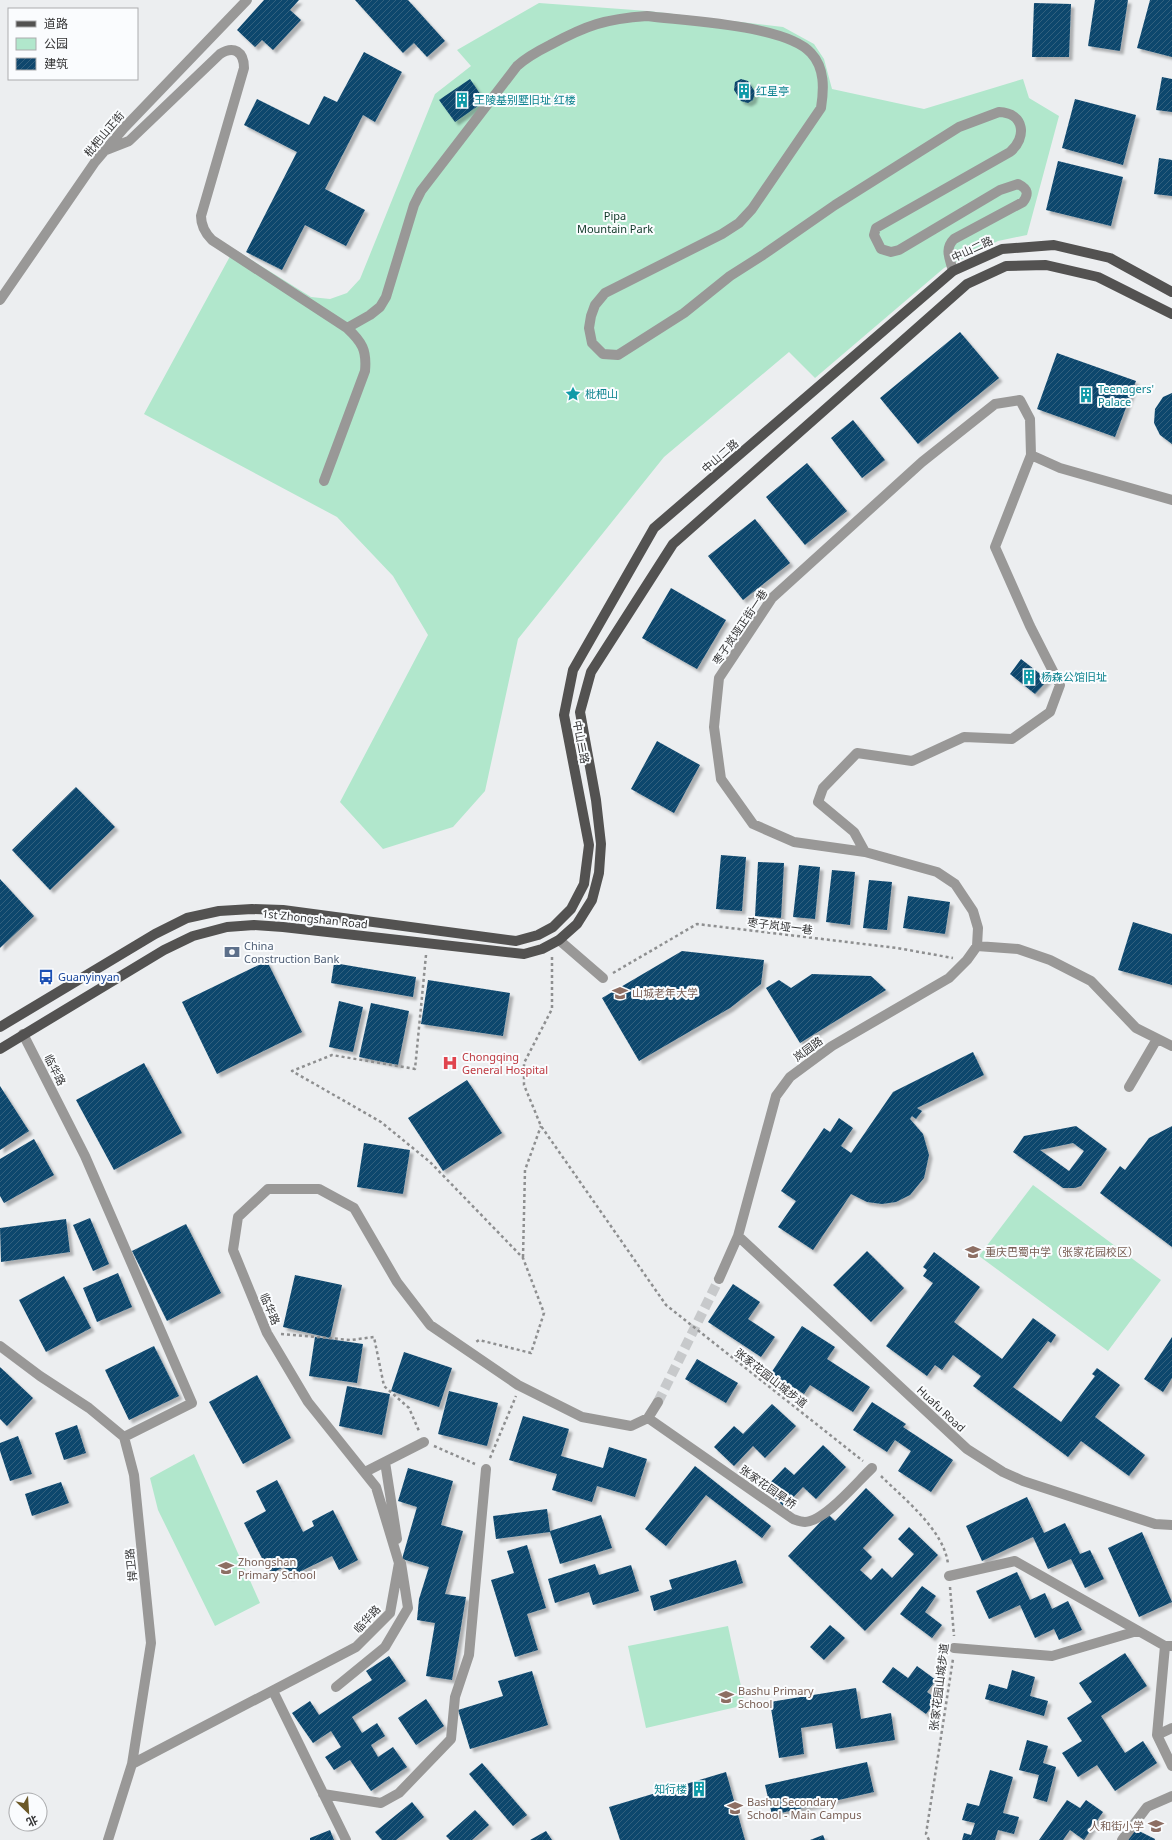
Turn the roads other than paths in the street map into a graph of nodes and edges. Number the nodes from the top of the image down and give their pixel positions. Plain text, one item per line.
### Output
1 (247, 0) edge
2 (106, 150) junction
3 (953, 271) junction
4 (1172, 292) edge
5 (0, 300) edge
6 (1172, 314) edge
7 (347, 328) junction
8 (1031, 455) junction
9 (324, 481) dead end
10 (1172, 500) edge
11 (865, 852) junction
12 (553, 926) joint
13 (556, 942) junction
14 (977, 946) junction
15 (603, 978) road end
16 (0, 1027) edge
17 (23, 1034) junction
18 (1157, 1039) junction
19 (1172, 1046) edge
20 (0, 1049) edge
21 (1129, 1087) dead end
22 (738, 1236) junction
23 (719, 1279) tunnel mouth
24 (0, 1346) edge
25 (658, 1402) tunnel mouth
26 (648, 1418) junction
27 (124, 1437) junction
28 (424, 1442) road end
29 (385, 1462) junction
30 (872, 1468) road end
31 (486, 1469) road end
32 (365, 1472) junction
33 (1172, 1526) edge
34 (949, 1576) road end
35 (1137, 1631) junction
36 (1169, 1646) edge
37 (954, 1648) road end
38 (336, 1686) dead end
39 (273, 1691) junction
40 (1172, 1728) edge
41 (1157, 1735) junction
42 (132, 1764) junction
43 (1172, 1766) edge
44 (323, 1794) junction
45 (1172, 1796) edge
46 (108, 1840) edge
47 (346, 1840) edge
48 (1122, 1840) edge

1 - 2 street, 枇杷山正街
2 - 5 street, 枇杷山正街
2 - 7 street
3 - 4 main road, 中山二路
3 - 7 street
3 - 12 main road, 中山二路
6 - 13 main road, 中山二路
7 - 9 street
8 - 10 street
8 - 11 street
8 - 11 street, 枣子岚垭正街一巷
11 - 14 street, 枣子岚垭正街一巷
12 - 16 main road, 1st Zhongshan Road
13 - 15 street
13 - 17 main road, 1st Zhongshan Road
14 - 18 street
14 - 22 street, 岚园路
17 - 20 main road, 1st Zhongshan Road
17 - 27 street, 临华路
18 - 19 street
18 - 21 street
22 - 23 street, 岚园路
22 - 33 street, Huafu Road
24 - 27 street
25 - 26 street
26 - 30 street, 张家花园旱桥
26 - 32 street, 临华路
27 - 42 street, 捍卫路
28 - 29 street
29 - 32 street
29 - 38 street
31 - 44 street
32 - 39 street, 临华路
34 - 35 street
35 - 36 street
35 - 37 street
36 - 41 street
39 - 42 street, 临华路
39 - 44 street
40 - 41 street
41 - 43 street
42 - 46 street, 捍卫路
44 - 47 street
45 - 48 street

